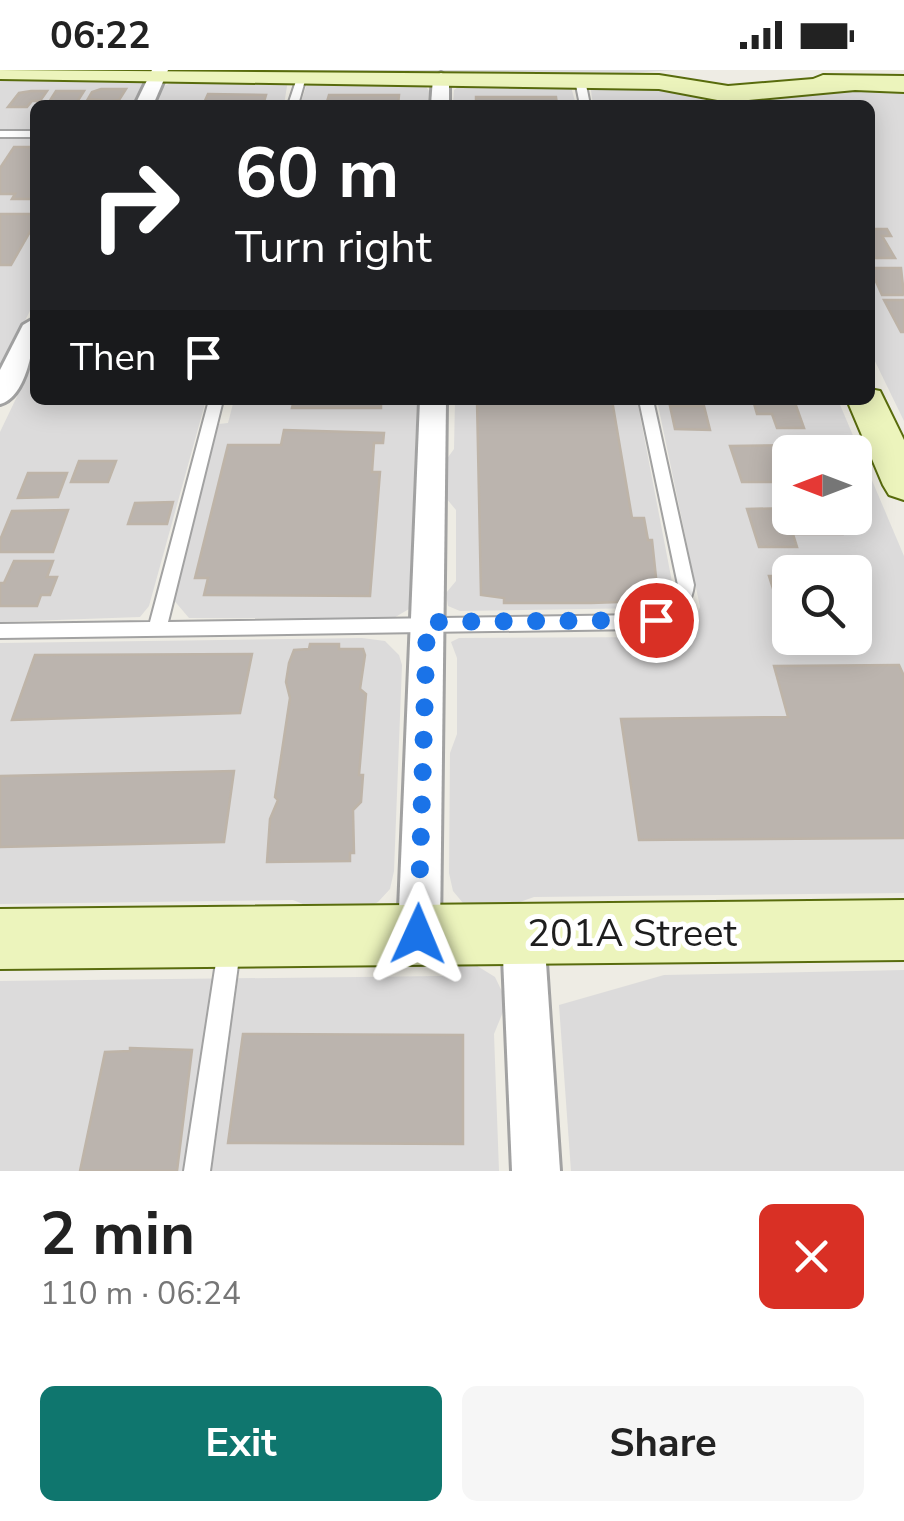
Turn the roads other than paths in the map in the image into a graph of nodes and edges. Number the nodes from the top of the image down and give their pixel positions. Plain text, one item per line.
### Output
1 (0, 72) edge
2 (159, 72) edge
3 (301, 77) junction
4 (441, 78) junction
5 (721, 83) edge
6 (904, 84) edge
7 (582, 92) edge
8 (146, 100) edge
9 (295, 100) edge
10 (440, 100) edge
11 (0, 134) edge
12 (30, 134) edge
13 (30, 335) edge
14 (0, 396) edge
15 (215, 405) edge
16 (432, 405) edge
17 (647, 405) edge
18 (868, 405) edge
19 (904, 485) edge
20 (427, 622) junction
21 (157, 628) junction
22 (0, 632) edge
23 (904, 930) edge
24 (418, 934) junction
25 (523, 934) junction
26 (231, 937) junction
27 (0, 939) edge
28 (197, 1171) edge
29 (536, 1171) edge

1 - 2 main road
2 - 3 main road
2 - 8 street
3 - 4 main road
3 - 9 lane
4 - 7 main road
4 - 10 street
5 - 6 main road
5 - 7 main road
11 - 12 lane
13 - 14 street
15 - 21 lane
16 - 20 street
17 - 20 lane
18 - 19 main road
20 - 21 lane
20 - 24 street
21 - 22 lane
23 - 25 main road, 201A Street
24 - 25 main road, 201A Street
24 - 26 main road, 201A Street
25 - 29 street
26 - 27 main road, 201A Street
26 - 28 lane

